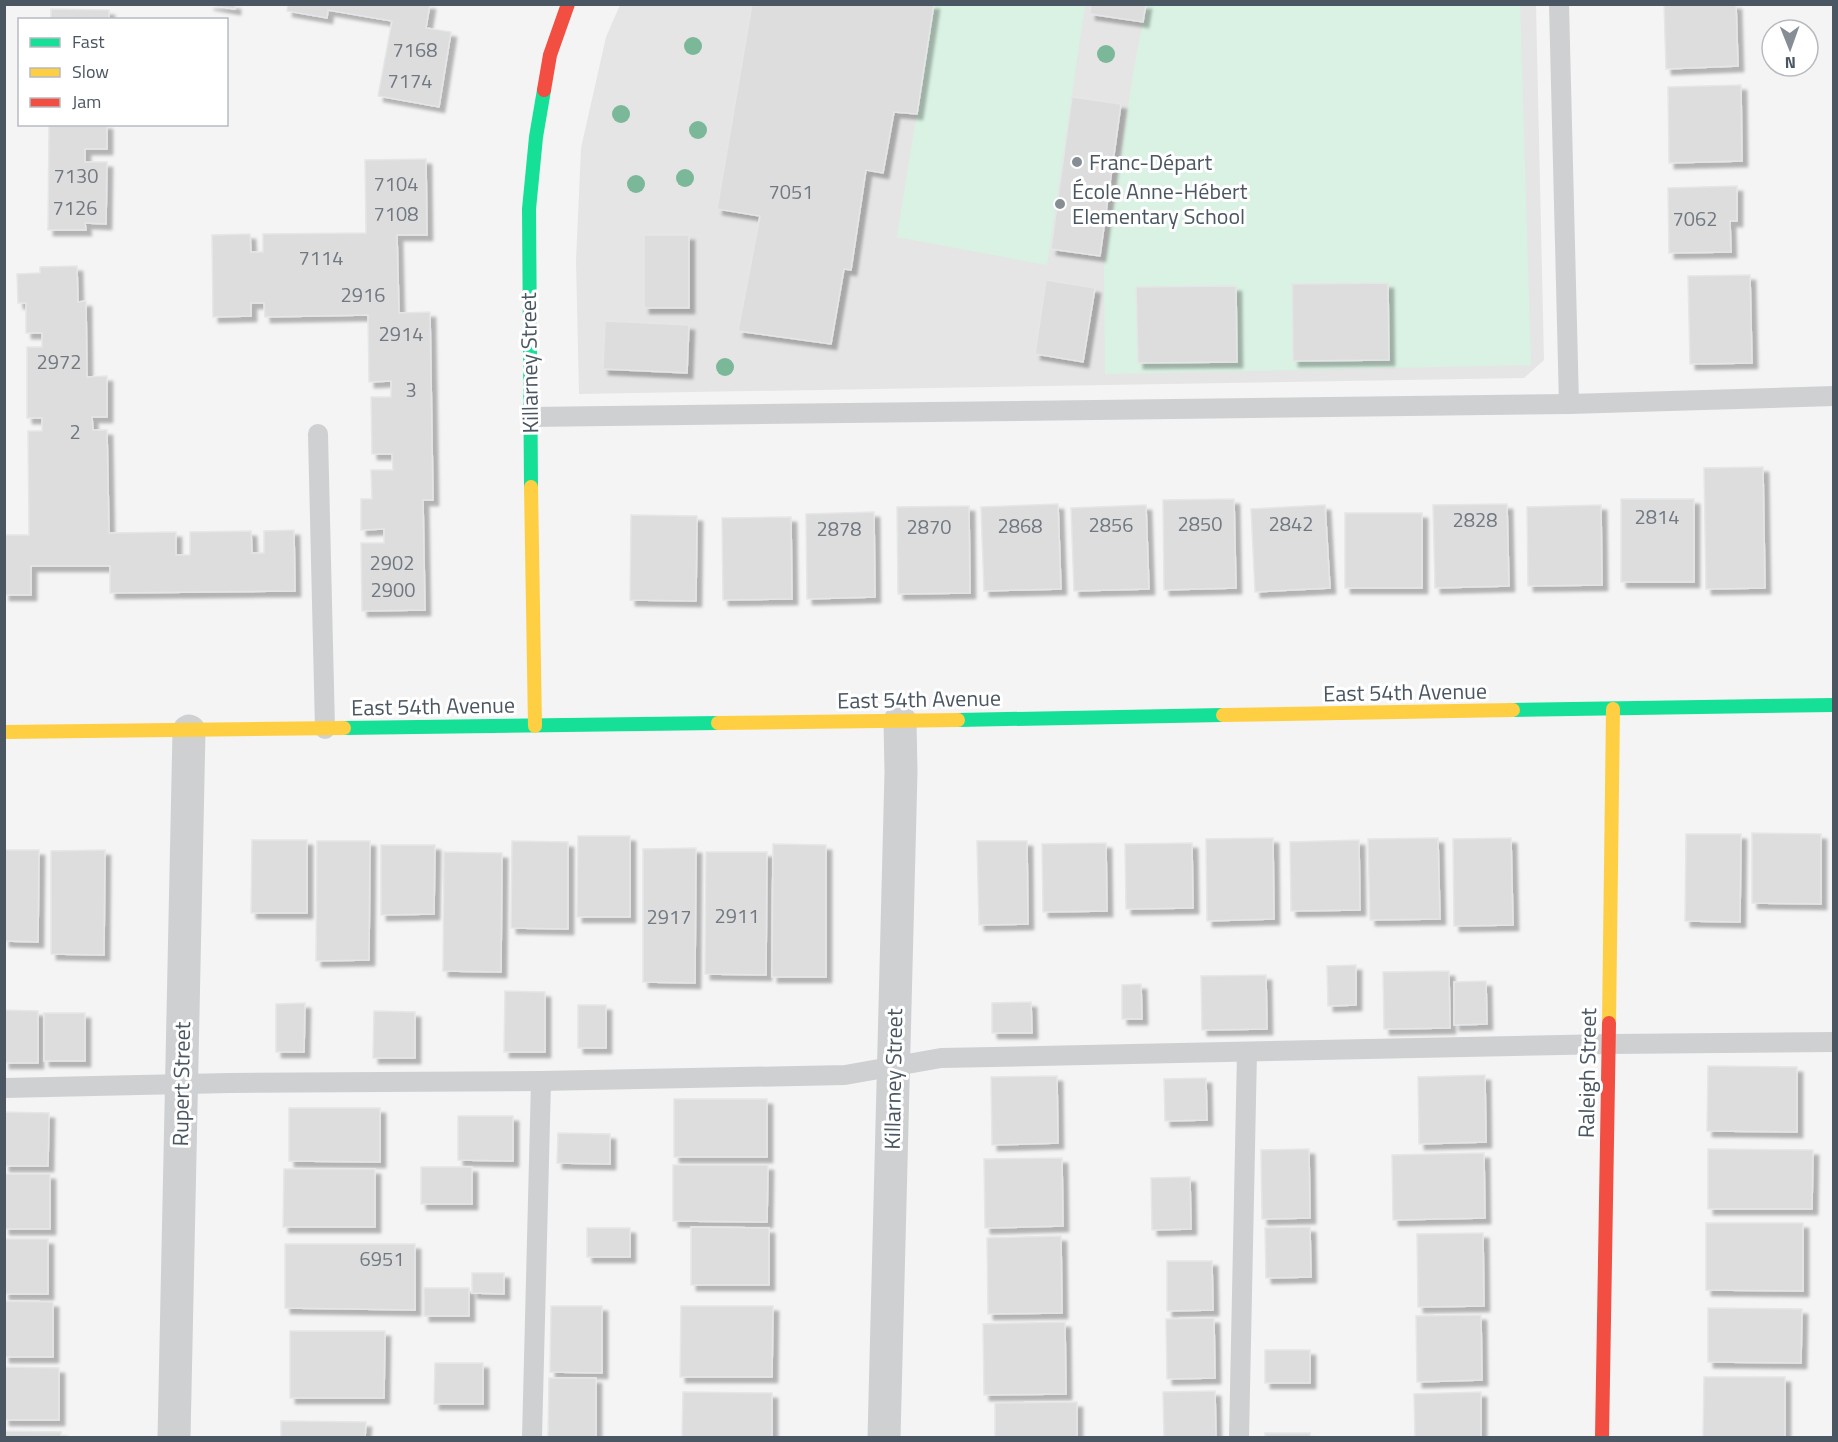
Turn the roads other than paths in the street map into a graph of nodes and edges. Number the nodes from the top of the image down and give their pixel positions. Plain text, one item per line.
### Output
1 (568, 4) edge
2 (1559, 4) edge
3 (1833, 396) edge
4 (1569, 404) junction
5 (530, 417) junction
6 (318, 434) dead end
7 (1833, 705) edge
8 (1613, 709) junction
9 (900, 721) junction
10 (535, 726) junction
11 (325, 729) junction
12 (189, 731) junction
13 (4, 732) edge
14 (1833, 1042) edge
15 (1609, 1044) junction
16 (1247, 1052) junction
17 (893, 1066) junction
18 (541, 1081) junction
19 (180, 1084) junction
20 (4, 1088) edge
21 (174, 1437) edge
22 (532, 1437) edge
23 (884, 1437) edge
24 (1239, 1437) edge
25 (1602, 1437) edge

1 - 5 street, Killarney Street
2 - 4 lane
3 - 4 lane
4 - 5 lane
5 - 10 street, Killarney Street
6 - 11 lane
7 - 8 street, East 54th Avenue
8 - 9 street, East 54th Avenue
8 - 15 street, Raleigh Street
9 - 10 street, East 54th Avenue
9 - 17 street, Killarney Street
10 - 11 street, East 54th Avenue
11 - 12 street, East 54th Avenue
12 - 13 street, East 54th Avenue
12 - 19 street, Rupert Street
14 - 15 lane
15 - 16 lane
15 - 25 street, Raleigh Street
16 - 17 lane
16 - 24 lane
17 - 18 lane
17 - 23 street, Killarney Street
18 - 19 lane
18 - 22 lane
19 - 20 lane
19 - 21 street, Rupert Street

